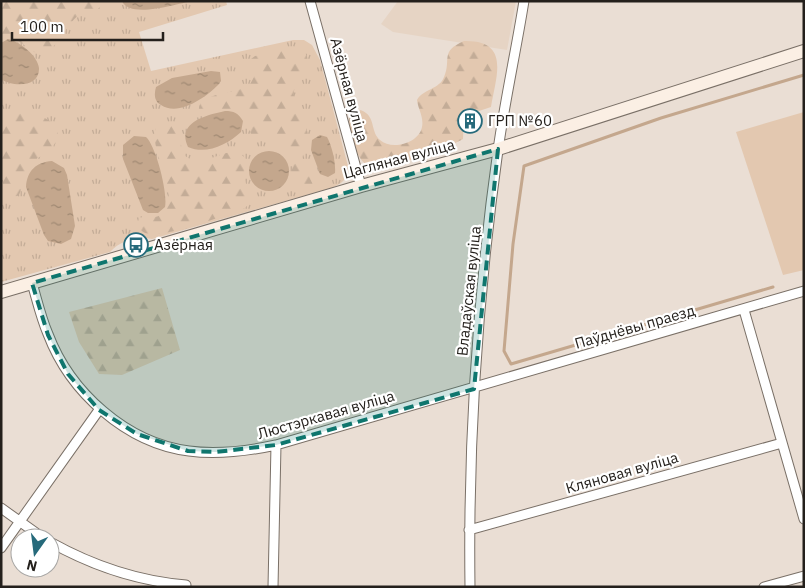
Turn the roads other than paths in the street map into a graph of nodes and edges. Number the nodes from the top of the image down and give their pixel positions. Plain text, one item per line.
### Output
1 (310, 1) edge
2 (524, 1) edge
3 (804, 51) edge
4 (498, 149) junction
5 (361, 186) junction
6 (32, 283) junction
7 (804, 291) edge
8 (1, 292) edge
9 (744, 310) junction
10 (474, 389) junction
11 (99, 410) junction
12 (782, 443) junction
13 (276, 445) junction
14 (1, 508) edge
15 (804, 519) edge
16 (19, 523) junction
17 (27, 528) edge
18 (469, 530) junction
19 (1, 548) edge
20 (60, 548) edge
21 (804, 576) edge
22 (186, 585) dead end
23 (273, 587) edge
24 (470, 587) edge
25 (764, 587) edge

1 - 5 street, Азёрная вуліца
2 - 4 street, Владаўская вуліца
3 - 4 street, Цагляная вуліца
4 - 5 street, Цагляная вуліца
4 - 10 street, Владаўская вуліца
5 - 6 street, Цагляная вуліца
6 - 8 street, Цагляная вуліца
6 - 11 street, Люстэркавая вуліца
7 - 9 street, Паўднёвы праезд
9 - 10 street, Паўднёвы праезд
9 - 12 street
10 - 13 street, Люстэркавая вуліца
10 - 18 street, Владаўская вуліца
11 - 13 street, Люстэркавая вуліца
11 - 16 street
12 - 15 street
12 - 18 street, Кляновая вуліца
13 - 23 street
14 - 16 street
16 - 17 street
16 - 19 street
18 - 24 street, Владаўская вуліца
20 - 22 street
21 - 25 street

